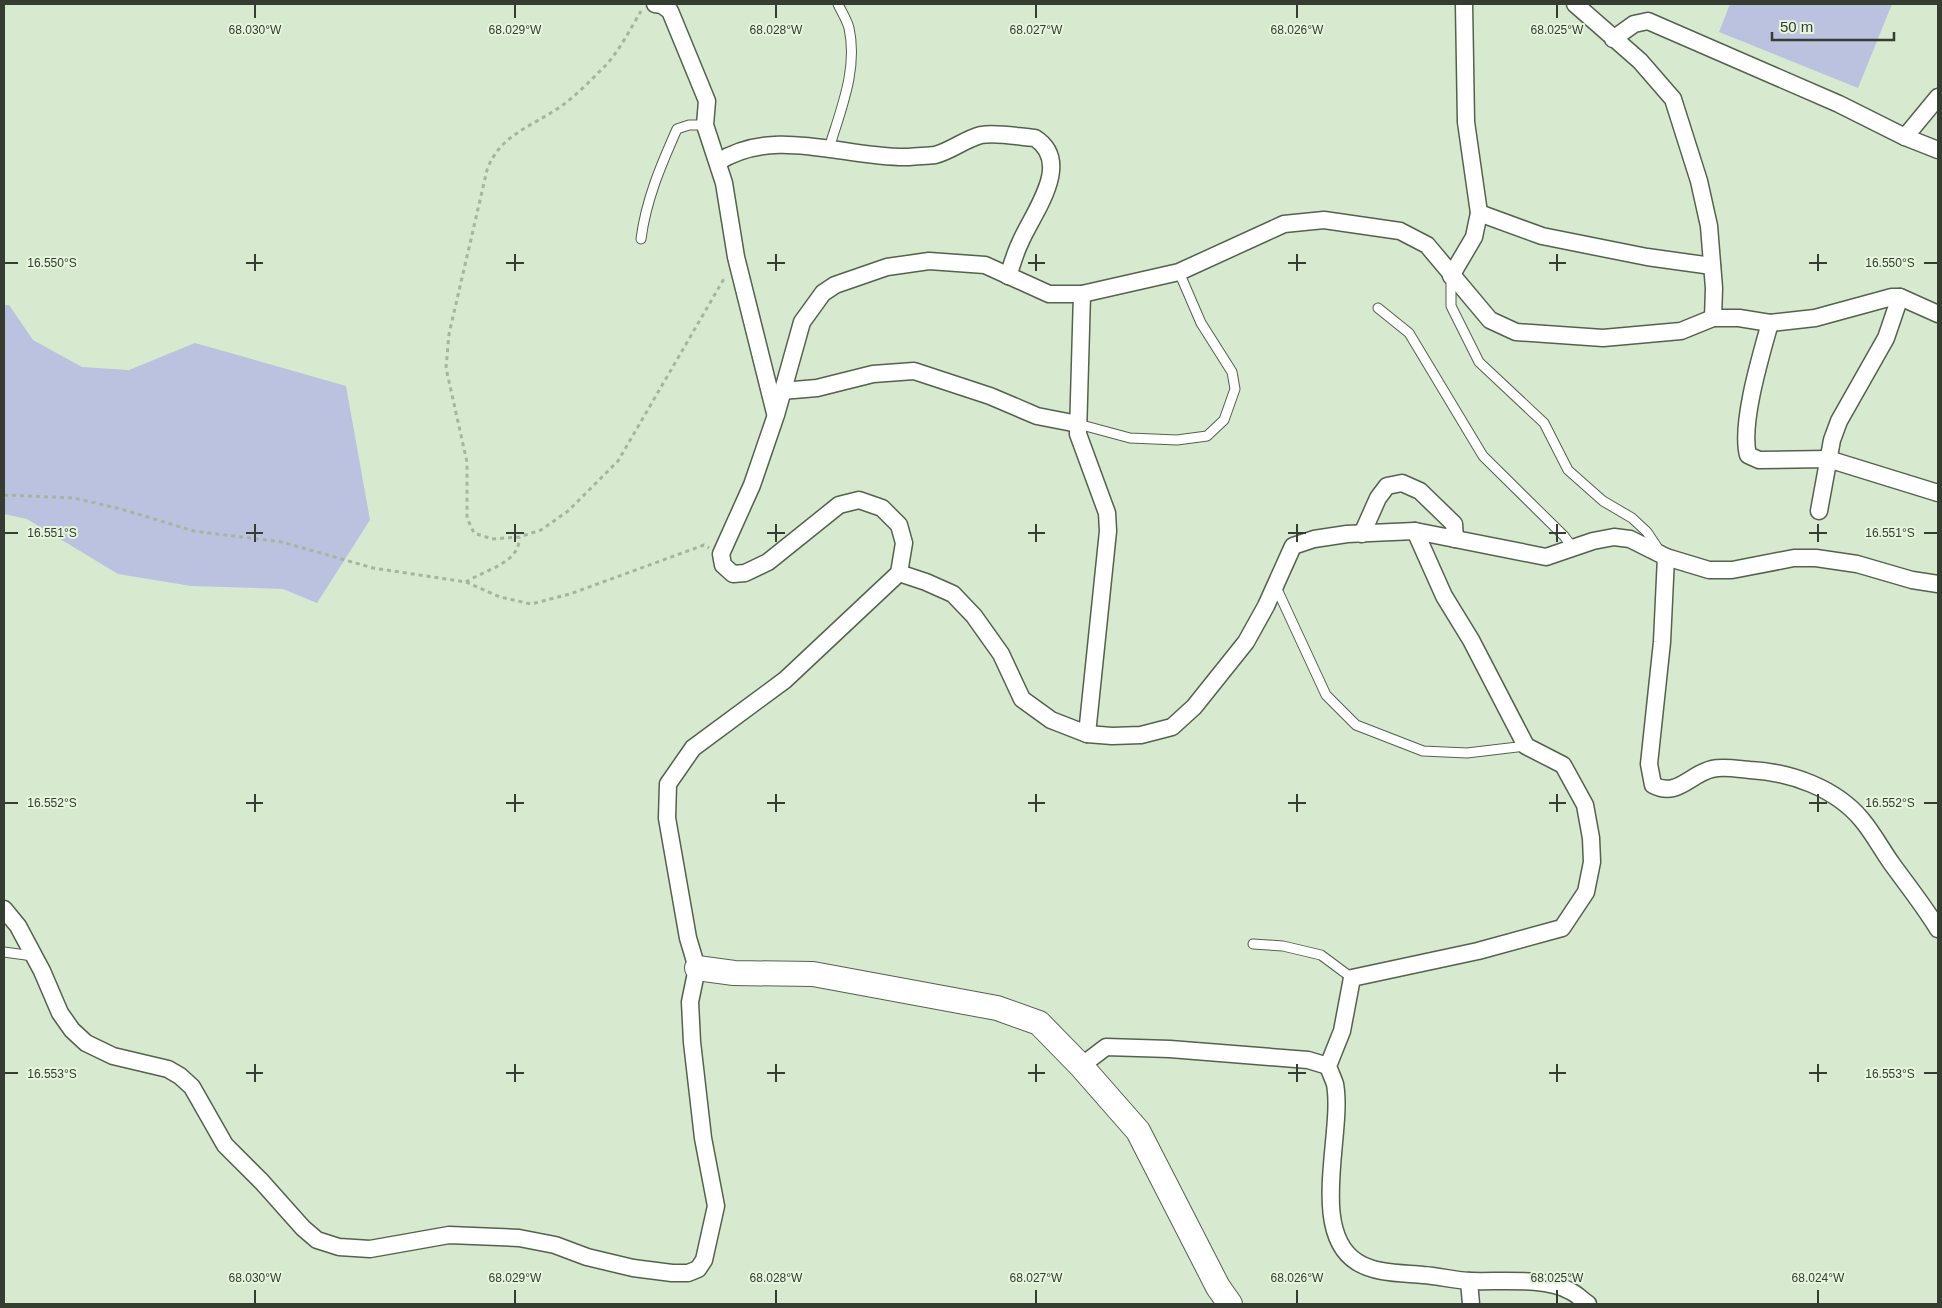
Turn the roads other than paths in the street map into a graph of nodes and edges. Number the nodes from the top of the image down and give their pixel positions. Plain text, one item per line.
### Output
1 (655, 4) edge
2 (838, 4) edge
3 (1464, 4) edge
4 (1575, 4) edge
5 (674, 8) edge
6 (1613, 39) junction
7 (1938, 97) edge
8 (705, 125) junction
9 (1904, 137) junction
10 (829, 148) junction
11 (1938, 150) edge
12 (718, 162) junction
13 (1479, 213) junction
14 (641, 239) dead end
15 (1712, 266) junction
16 (1179, 272) junction
17 (1008, 276) junction
18 (1451, 276) junction
19 (1082, 294) junction
20 (1900, 297) junction
21 (1378, 308) dead end
22 (1938, 314) edge
23 (1713, 318) junction
24 (1770, 323) junction
25 (782, 391) junction
26 (776, 415) junction
27 (1078, 424) junction
28 (1828, 459) junction
29 (1938, 493) edge
30 (1819, 511) dead end
31 (1415, 531) junction
32 (1362, 534) junction
33 (1455, 538) junction
34 (1573, 548) junction
35 (1666, 557) junction
36 (899, 573) junction
37 (1938, 584) edge
38 (1276, 587) junction
39 (1087, 734) junction
40 (1526, 746) junction
41 (4, 909) edge
42 (1938, 929) edge
43 (1253, 944) dead end
44 (4, 952) edge
45 (34, 956) junction
46 (697, 968) junction
47 (1352, 978) junction
48 (1081, 1066) junction
49 (1328, 1066) junction
50 (1469, 1281) junction
51 (1230, 1304) edge
52 (1471, 1304) edge
53 (1588, 1304) edge

1 - 5 street
2 - 10 lane
3 - 13 street
4 - 6 street
5 - 8 street
6 - 9 street
6 - 15 street
7 - 9 street
8 - 12 street
8 - 14 lane
9 - 11 street
10 - 12 street
10 - 17 street
12 - 26 street
13 - 15 street
13 - 18 street
15 - 23 street
16 - 18 street
16 - 19 street
16 - 27 lane
17 - 19 street
17 - 25 street
18 - 23 street
18 - 35 lane
19 - 27 street
20 - 22 street
20 - 24 street
20 - 28 street
21 - 34 lane
23 - 24 street
24 - 28 street
25 - 26 street
25 - 27 street
26 - 36 street
27 - 39 street
28 - 29 street
28 - 30 street
31 - 32 street
31 - 33 street
31 - 40 street
32 - 33 street
32 - 38 street
33 - 34 street
34 - 35 street
35 - 37 street
35 - 42 street
36 - 39 street
36 - 46 street
38 - 39 street
38 - 40 lane
40 - 47 street
41 - 45 street
43 - 47 lane
44 - 45 lane
45 - 46 street
46 - 48 street
47 - 49 street
48 - 49 street
48 - 51 street
49 - 50 street
50 - 52 street
50 - 53 street

